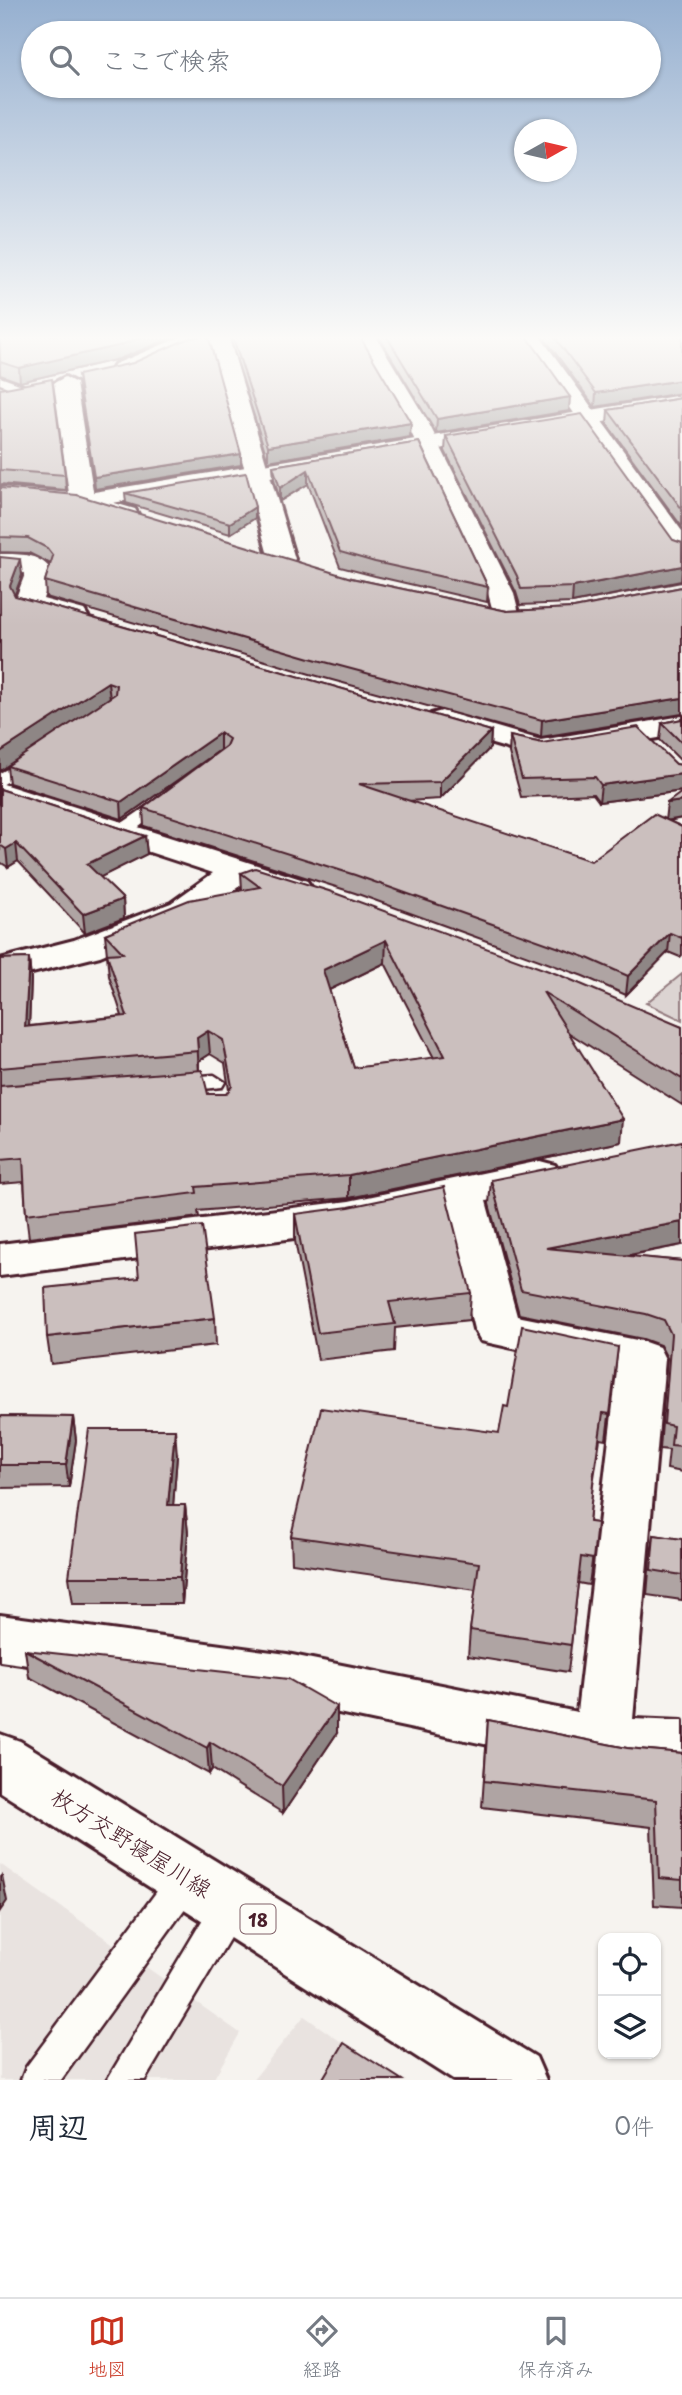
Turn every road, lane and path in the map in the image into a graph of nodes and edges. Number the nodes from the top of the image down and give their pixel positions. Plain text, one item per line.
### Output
1 (72, 432) edge
2 (241, 432) edge
3 (420, 432) edge
4 (501, 432) edge
5 (598, 432) edge
6 (427, 444) junction
7 (257, 474) junction
8 (0, 494) edge
9 (82, 501) junction
10 (148, 521) edge
11 (682, 550) edge
12 (255, 552) edge
13 (0, 562) edge
14 (506, 616) edge
15 (105, 626) edge
16 (413, 712) edge
17 (682, 724) edge
18 (44, 751) edge
19 (0, 781) edge
20 (176, 790) edge
21 (0, 793) edge
22 (121, 832) junction
23 (239, 870) junction
24 (329, 899) edge
25 (0, 970) edge
26 (214, 1082) dead end
27 (160, 1086) edge
28 (578, 1167) edge
29 (462, 1191) junction
30 (0, 1260) edge
31 (0, 1638) edge
32 (602, 1743) junction
33 (682, 1747) edge
34 (0, 1760) edge
35 (210, 1889) junction
36 (39, 2080) edge
37 (125, 2080) edge
38 (513, 2080) edge

1 - 9 street
2 - 7 street
3 - 6 street
4 - 6 street
5 - 11 street
6 - 7 street
6 - 14 street
7 - 9 street
7 - 12 street
8 - 9 street
9 - 10 street
13 - 15 street
16 - 17 street
18 - 19 lane
20 - 22 lane
21 - 22 street
22 - 23 street
23 - 24 street
23 - 25 street
26 - 27 lane
28 - 29 street
29 - 30 street
29 - 32 street
31 - 32 street
32 - 33 street
34 - 35 street, 枚方交野寝屋川線 / 18
35 - 36 lane
35 - 37 lane
35 - 38 street, 枚方交野寝屋川線 / 18

